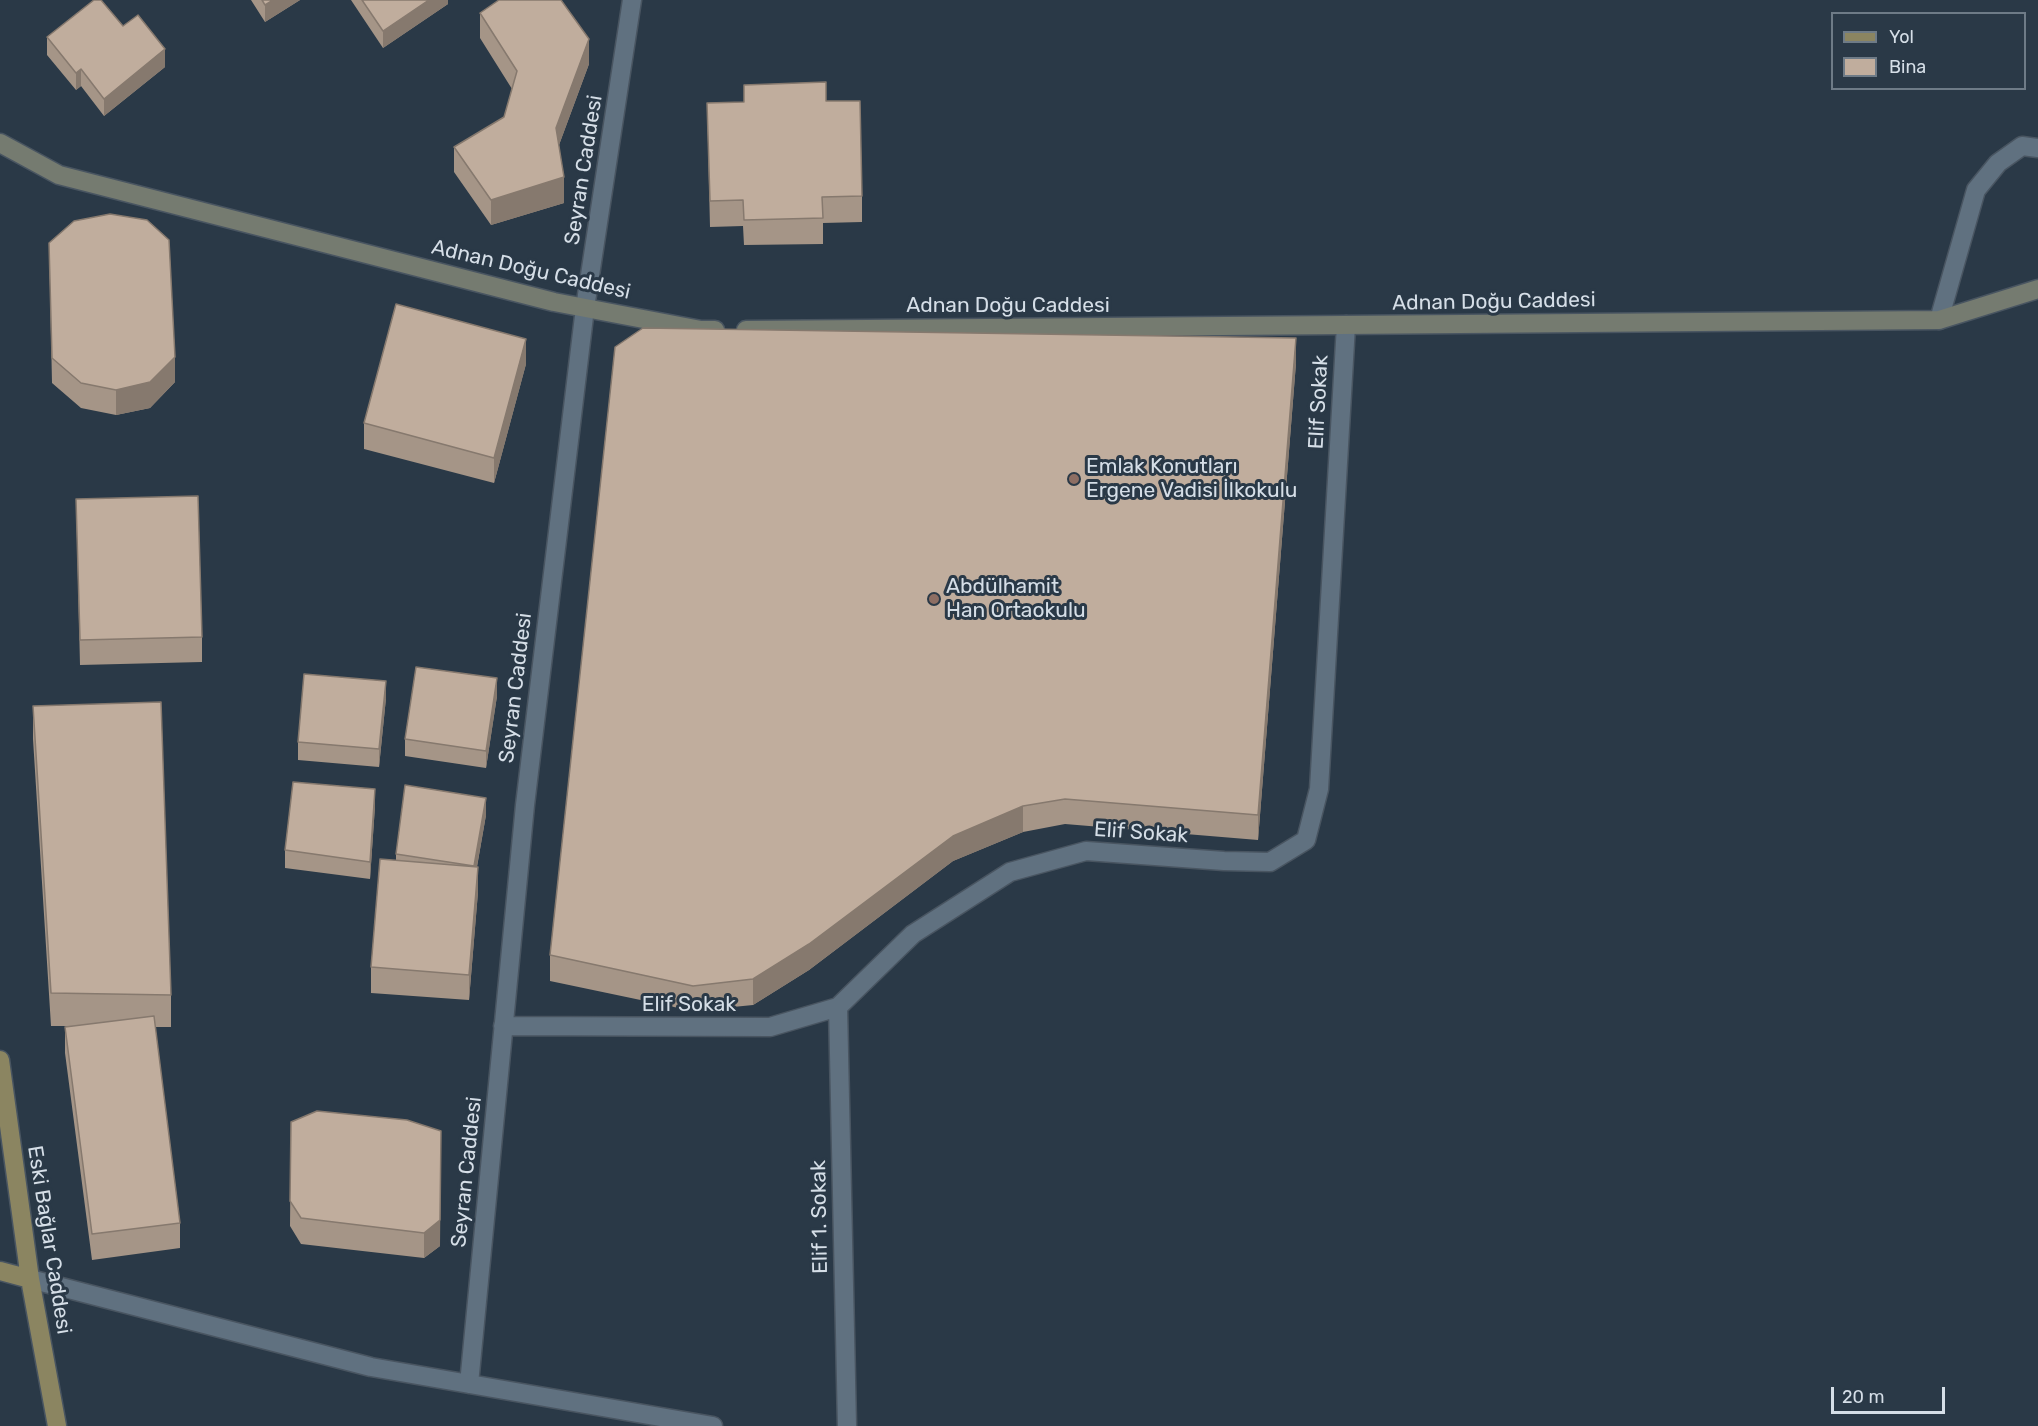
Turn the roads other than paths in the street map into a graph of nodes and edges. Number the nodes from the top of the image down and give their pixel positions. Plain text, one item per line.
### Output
1 (632, 0) edge
2 (0, 143) edge
3 (2038, 148) edge
4 (2038, 289) edge
5 (585, 308) junction
6 (1939, 320) junction
7 (1346, 325) junction
8 (838, 1007) junction
9 (503, 1026) junction
10 (0, 1060) edge
11 (0, 1271) edge
12 (30, 1279) junction
13 (469, 1384) junction
14 (57, 1426) edge
15 (713, 1426) edge
16 (847, 1426) edge

1 - 5 street, Seyran Caddesi
2 - 5 street, Adnan Doğu Caddesi
3 - 6 street
4 - 6 street, Adnan Doğu Caddesi
5 - 7 street, Adnan Doğu Caddesi
5 - 9 street, Seyran Caddesi
6 - 7 street, Adnan Doğu Caddesi
7 - 8 street, Elif Sokak
8 - 9 street, Elif Sokak
8 - 16 street, Elif 1. Sokak
9 - 13 street, Seyran Caddesi
10 - 12 main road, Eski Bağlar Caddesi
11 - 12 main road
12 - 13 street
12 - 14 main road, Eski Bağlar Caddesi
13 - 15 street

